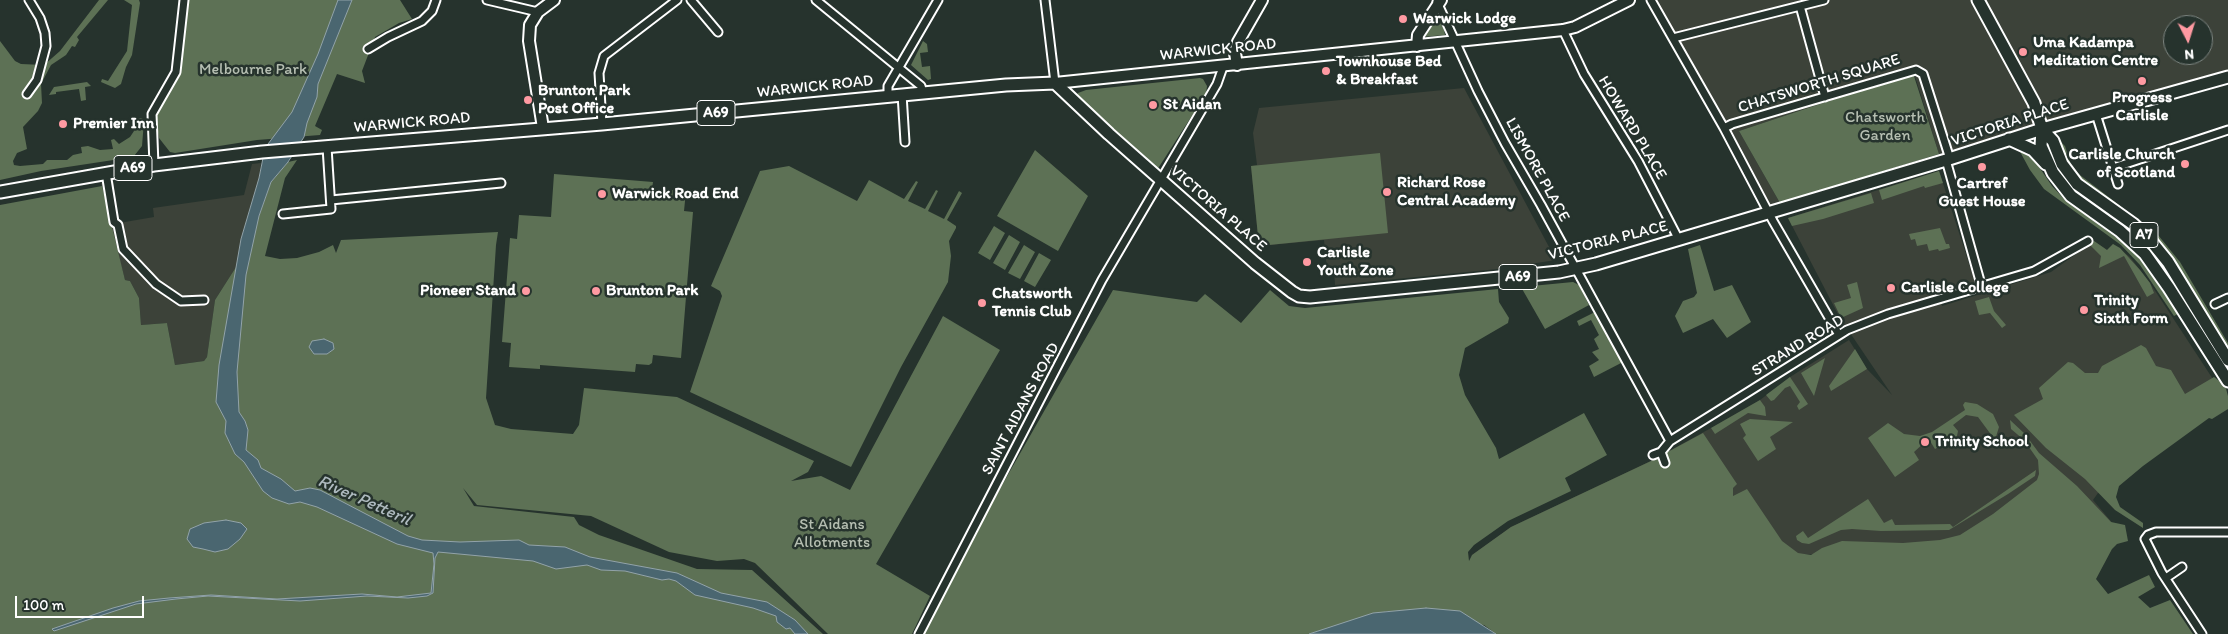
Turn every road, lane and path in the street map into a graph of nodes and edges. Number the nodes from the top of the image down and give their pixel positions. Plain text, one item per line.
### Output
1 (29, 0) edge
2 (184, 0) edge
3 (436, 0) edge
4 (487, 0) edge
5 (554, 0) edge
6 (677, 0) edge
7 (691, 0) edge
8 (816, 0) edge
9 (938, 0) edge
10 (1046, 0) edge
11 (1262, 0) edge
12 (1629, 0) edge
13 (1651, 0) edge
14 (1824, 0) edge
15 (1978, 0) edge
16 (1438, 1) edge
17 (1800, 6) junction
18 (538, 12) junction
19 (1562, 30) junction
20 (718, 32) dead end
21 (1673, 38) junction
22 (1456, 42) junction
23 (1417, 46) junction
24 (368, 48) dead end
25 (1237, 65) junction
26 (1223, 67) junction
27 (898, 68) junction
28 (2228, 77) edge
29 (1054, 83) junction
30 (923, 92) junction
31 (27, 94) dead end
32 (902, 94) junction
33 (888, 96) junction
34 (1825, 97) junction
35 (2096, 114) junction
36 (602, 124) junction
37 (543, 128) junction
38 (1724, 128) junction
39 (2042, 129) junction
40 (2228, 130) edge
41 (2009, 139) junction
42 (905, 142) dead end
43 (327, 147) junction
44 (1948, 160) junction
45 (154, 165) junction
46 (2113, 168) junction
47 (106, 173) junction
48 (2054, 173) junction
49 (1161, 181) junction
50 (501, 183) dead end
51 (2118, 184) dead end
52 (0, 192) edge
53 (331, 200) junction
54 (1768, 212) junction
55 (283, 214) dead end
56 (1679, 240) junction
57 (2088, 241) dead end
58 (1575, 269) junction
59 (1982, 288) junction
60 (2228, 298) edge
61 (204, 300) dead end
62 (2215, 304) dead end
63 (1839, 335) junction
64 (2228, 360) edge
65 (2228, 381) edge
66 (1670, 440) junction
67 (1661, 452) junction
68 (1652, 456) dead end
69 (1665, 463) dead end
70 (2228, 532) edge
71 (2182, 567) dead end
72 (2166, 578) junction
73 (918, 634) edge
74 (2202, 634) edge

1 - 31 street
2 - 45 street
3 - 24 street
4 - 18 street
5 - 18 street
6 - 36 street
7 - 20 street
8 - 27 street
9 - 27 street
10 - 29 street
11 - 25 street
12 - 19 street, WARWICK ROAD
13 - 21 street
14 - 17 street
15 - 39 main road, A7
16 - 22 street, LISMORE PLACE
16 - 23 street
17 - 21 street
17 - 34 street
18 - 37 street
19 - 22 street, WARWICK ROAD
19 - 56 street, HOWARD PLACE
21 - 38 street
22 - 23 street, WARWICK ROAD
22 - 58 street, LISMORE PLACE
23 - 25 street, WARWICK ROAD
25 - 26 street, WARWICK ROAD
26 - 29 street, WARWICK ROAD
26 - 49 street, SAINT AIDANS ROAD
27 - 30 street
27 - 33 street
28 - 35 main road, VICTORIA PLACE
29 - 30 main road, WARWICK ROAD / A69
29 - 49 main road, VICTORIA PLACE / A69
30 - 32 main road, WARWICK ROAD / A69
32 - 33 main road, WARWICK ROAD / A69
32 - 42 street
33 - 36 main road, WARWICK ROAD / A69
34 - 38 street, CHATSWORTH SQUARE
34 - 44 street, CHATSWORTH SQUARE
35 - 39 main road, VICTORIA PLACE
35 - 46 street
36 - 37 main road, WARWICK ROAD / A69
37 - 43 main road, WARWICK ROAD / A69
38 - 54 street
39 - 41 main road, VICTORIA PLACE / A69
39 - 48 main road, A7
39 - 64 main road, A7
40 - 46 street
41 - 44 main road, VICTORIA PLACE / A69
41 - 48 main road
43 - 45 main road, WARWICK ROAD / A69
43 - 53 street
44 - 54 main road, VICTORIA PLACE / A69
44 - 59 street
45 - 47 main road, WARWICK ROAD / A69
46 - 51 street
47 - 52 main road, WARWICK ROAD / A69
47 - 61 street
48 - 65 main road, A7
49 - 58 main road, VICTORIA PLACE / A69
49 - 73 street, SAINT AIDANS ROAD
50 - 53 street
53 - 55 street
54 - 56 main road, VICTORIA PLACE / A69
54 - 63 street
56 - 58 main road, VICTORIA PLACE / A69
57 - 59 street, STRAND ROAD
58 - 66 street, LISMORE PLACE
59 - 63 street, STRAND ROAD
60 - 62 street
63 - 66 street, STRAND ROAD
66 - 67 street
67 - 68 street
67 - 69 street
70 - 72 street
71 - 72 street
72 - 74 street

